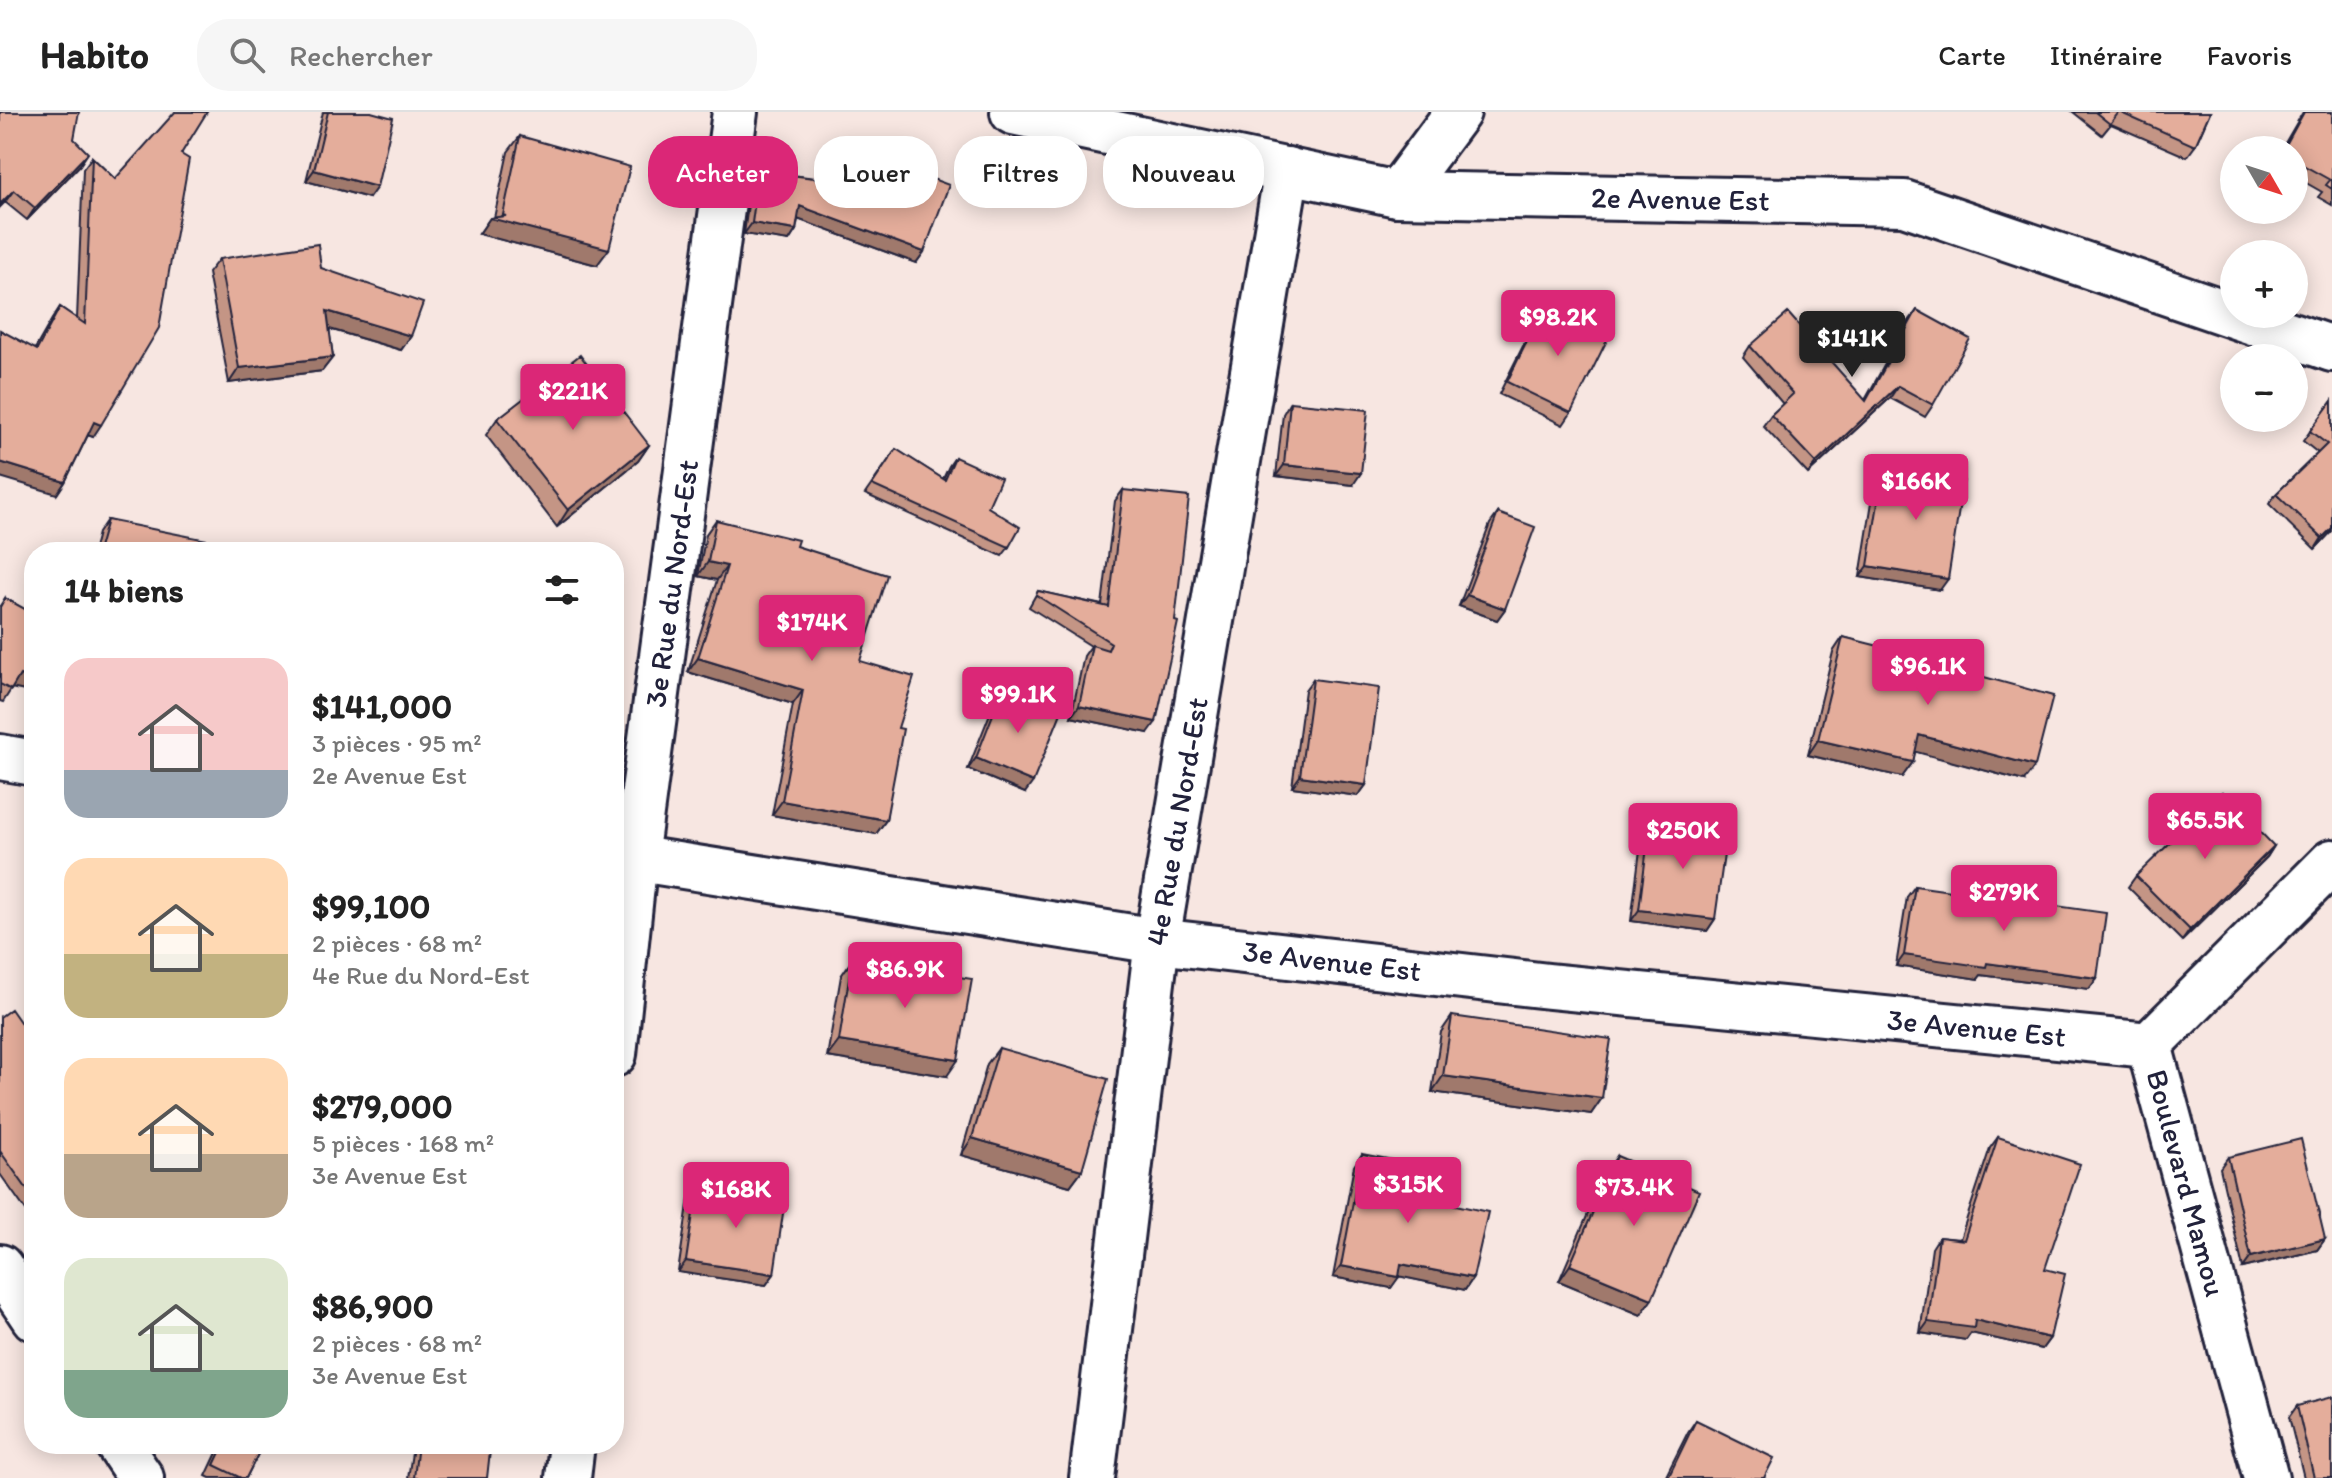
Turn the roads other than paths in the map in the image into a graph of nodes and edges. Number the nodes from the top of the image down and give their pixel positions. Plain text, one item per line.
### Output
1 (735, 112) edge
2 (1013, 112) edge
3 (1458, 112) edge
4 (1287, 170) junction
5 (1397, 194) junction
6 (2332, 349) edge
7 (0, 757) edge
8 (24, 761) edge
9 (625, 856) edge
10 (2332, 862) edge
11 (1157, 941) junction
12 (2149, 1045) junction
13 (0, 1267) edge
14 (24, 1303) edge
15 (125, 1454) edge
16 (571, 1454) edge
17 (141, 1478) edge
18 (568, 1478) edge
19 (1092, 1478) edge
20 (2266, 1478) edge

1 - 9 street, 3e Rue du Nord-Est
2 - 4 street, 2e Avenue Est
3 - 5 street
4 - 5 street, 2e Avenue Est
4 - 11 street, 4e Rue du Nord-Est
5 - 6 street, 2e Avenue Est
7 - 8 street
9 - 11 street, 3e Avenue Est
10 - 12 street, Boulevard Mamou
11 - 12 street, 3e Avenue Est
11 - 19 street, 4e Rue du Nord-Est
12 - 20 street, Boulevard Mamou
13 - 14 street
15 - 17 street
16 - 18 street

